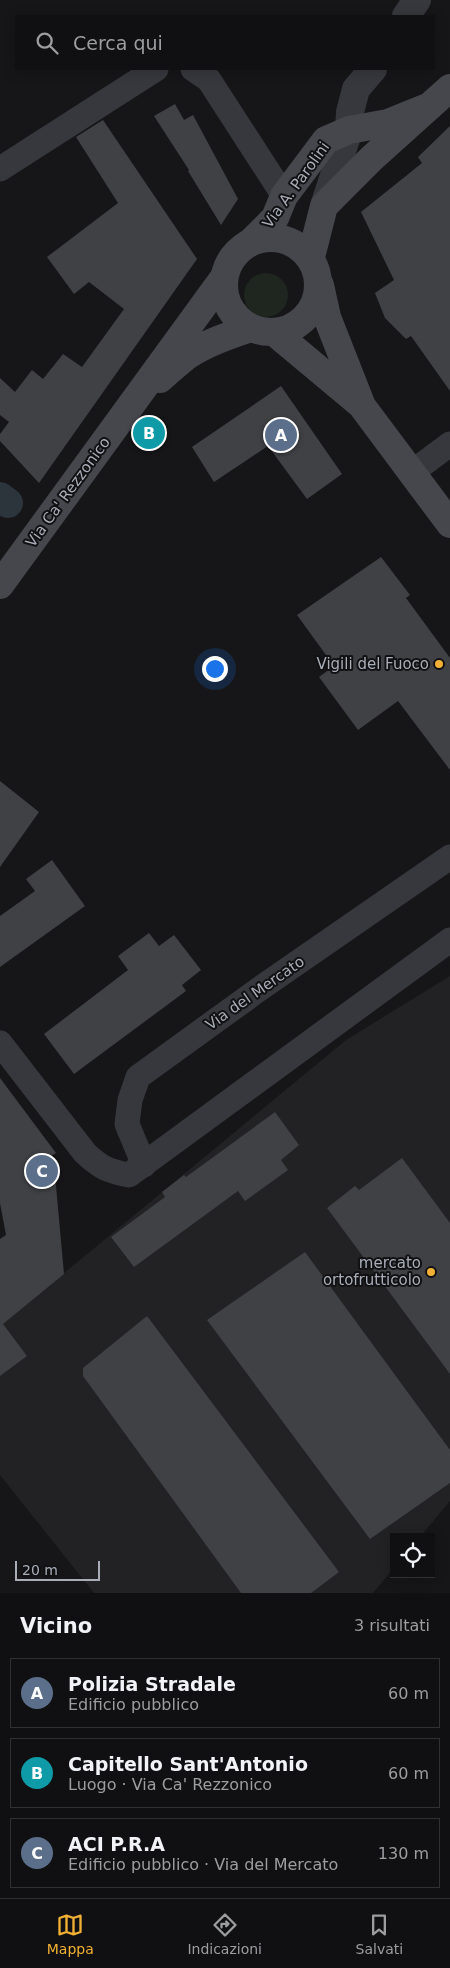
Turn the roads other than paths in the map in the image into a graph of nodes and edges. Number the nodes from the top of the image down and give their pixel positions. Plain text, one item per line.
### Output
1 (417, 0) edge
2 (407, 15) edge
3 (154, 70) edge
4 (194, 70) edge
5 (364, 79) edge
6 (450, 88) edge
7 (430, 106) junction
8 (349, 130) junction
9 (0, 169) edge
10 (284, 196) junction
11 (324, 206) junction
12 (251, 242) junction
13 (315, 269) junction
14 (225, 276) junction
15 (263, 330) junction
16 (136, 399) junction
17 (362, 406) junction
18 (450, 444) edge
19 (411, 472) junction
20 (450, 524) edge
21 (0, 585) edge
22 (450, 856) edge
23 (450, 940) edge
24 (0, 1043) edge
25 (144, 1165) junction

1 - 2 street
3 - 9 street
4 - 10 street
5 - 8 street
6 - 7 main road, Via A. Parolini
7 - 8 main road, Via A. Parolini
7 - 11 main road, Via A. Parolini
8 - 10 main road, Via A. Parolini
8 - 11 street
10 - 12 main road, Via A. Parolini
11 - 13 main road
12 - 13 main road
12 - 14 main road, Via Ca' Rezzonico
13 - 15 main road, Via Ca' Rezzonico
13 - 17 main road
14 - 15 main road
14 - 16 main road, Via Ca' Rezzonico
15 - 16 main road, Via Ca' Rezzonico
15 - 17 main road
16 - 21 main road, Via Ca' Rezzonico
17 - 19 main road
18 - 19 street
19 - 20 main road
22 - 25 street, Via del Mercato
23 - 25 street
24 - 25 street

